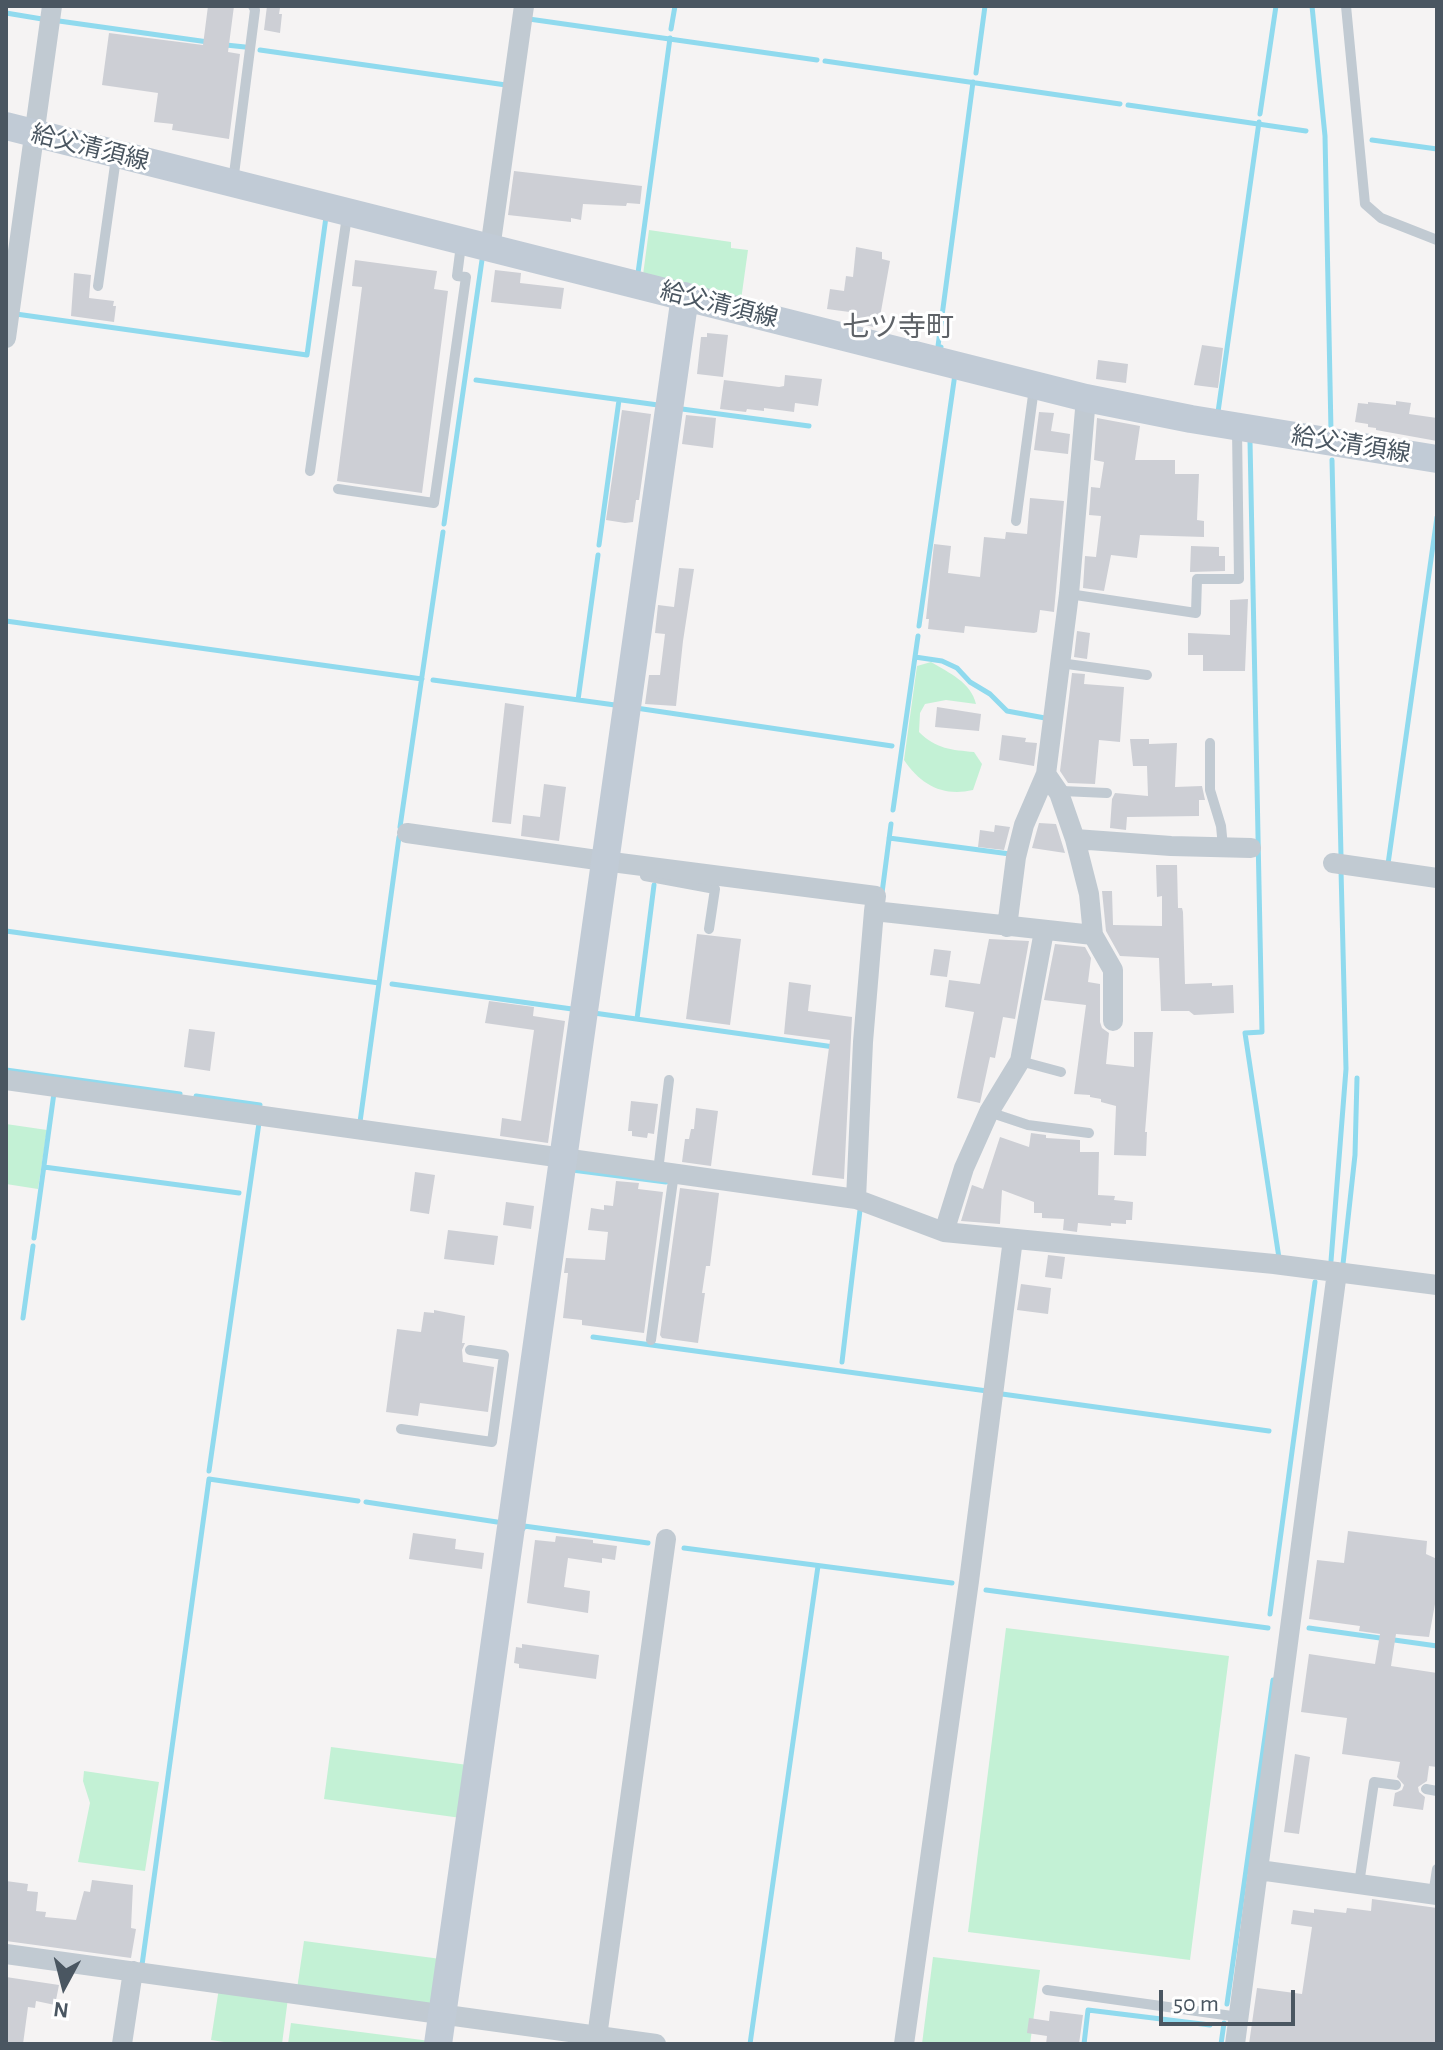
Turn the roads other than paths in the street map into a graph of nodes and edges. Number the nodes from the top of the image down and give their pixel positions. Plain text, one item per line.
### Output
1 (52, 6) edge
2 (253, 6) edge
3 (524, 6) edge
4 (1346, 6) edge
5 (6, 126) edge
6 (34, 134) junction
7 (116, 155) junction
8 (232, 184) junction
9 (347, 213) junction
10 (1437, 240) edge
11 (462, 242) junction
12 (490, 249) junction
13 (98, 286) dead end
14 (685, 296) junction
15 (6, 338) edge
16 (1034, 385) junction
17 (1086, 398) junction
18 (1237, 427) junction
19 (1437, 459) edge
20 (310, 471) dead end
21 (338, 489) dead end
22 (1016, 521) dead end
23 (1069, 594) junction
24 (1060, 663) junction
25 (1147, 675) dead end
26 (1210, 743) dead end
27 (1046, 774) junction
28 (1059, 793) junction
29 (1107, 793) dead end
30 (407, 833) dead end
31 (1075, 839) junction
32 (1223, 847) junction
33 (1251, 848) dead end
34 (1333, 863) dead end
35 (604, 865) junction
36 (1437, 878) edge
37 (874, 911) junction
38 (1007, 927) junction
39 (709, 929) dead end
40 (1044, 931) junction
41 (1093, 935) junction
42 (1113, 1021) dead end
43 (1020, 1061) junction
44 (1061, 1072) dead end
45 (6, 1080) edge
46 (669, 1080) dead end
47 (989, 1112) junction
48 (1089, 1133) dead end
49 (563, 1157) junction
50 (666, 1172) junction
51 (856, 1199) junction
52 (944, 1232) junction
53 (1013, 1239) junction
54 (1337, 1272) junction
55 (1437, 1285) edge
56 (651, 1340) dead end
57 (470, 1350) dead end
58 (500, 1388) junction
59 (530, 1392) junction
60 (401, 1429) dead end
61 (666, 1539) dead end
62 (1396, 1785) dead end
63 (1437, 1869) edge
64 (1259, 1870) junction
65 (1359, 1884) junction
66 (1435, 1895) edge
67 (6, 1954) edge
68 (133, 1971) junction
69 (1047, 1990) dead end
70 (442, 2014) junction
71 (1239, 2017) junction
72 (596, 2040) edge
73 (122, 2044) edge
74 (438, 2044) edge
75 (656, 2044) edge
76 (904, 2044) edge
77 (1235, 2044) edge

1 - 6 street
2 - 8 lane
3 - 12 street
4 - 10 lane
5 - 6 street, 給父清須線
6 - 7 street, 給父清須線
6 - 15 street
7 - 8 street, 給父清須線
7 - 13 lane
8 - 9 street, 給父清須線
9 - 11 street, 給父清須線
9 - 20 lane
11 - 12 street, 給父清須線
11 - 21 lane
12 - 14 street, 給父清須線
14 - 16 street, 給父清須線
14 - 35 street
16 - 17 street, 給父清須線
16 - 22 lane
17 - 18 street, 給父清須線
17 - 23 street
18 - 19 street, 給父清須線
18 - 23 lane
23 - 24 street
24 - 25 lane
24 - 27 street
26 - 32 lane
27 - 28 street
27 - 38 street
28 - 29 lane
28 - 31 street
30 - 35 street
31 - 32 street
31 - 41 street
32 - 33 street
34 - 36 street
35 - 37 street
35 - 39 lane
35 - 49 street
37 - 38 street
37 - 51 street
38 - 40 street
40 - 41 street
40 - 43 street
41 - 42 street
43 - 44 lane
43 - 47 street
45 - 49 street
46 - 50 lane
47 - 48 lane
47 - 52 street
49 - 50 street
49 - 59 street
50 - 51 street
50 - 56 lane
51 - 52 street
52 - 53 street
53 - 54 street
53 - 76 street
54 - 55 street
54 - 64 street
57 - 58 lane
58 - 59 lane
58 - 60 lane
59 - 70 street
61 - 72 street
62 - 65 lane
63 - 66 lane
64 - 65 street
64 - 71 street
65 - 66 street
67 - 68 street
68 - 70 street
68 - 73 street
69 - 71 lane
70 - 72 street
70 - 74 street
71 - 77 street
72 - 75 street

